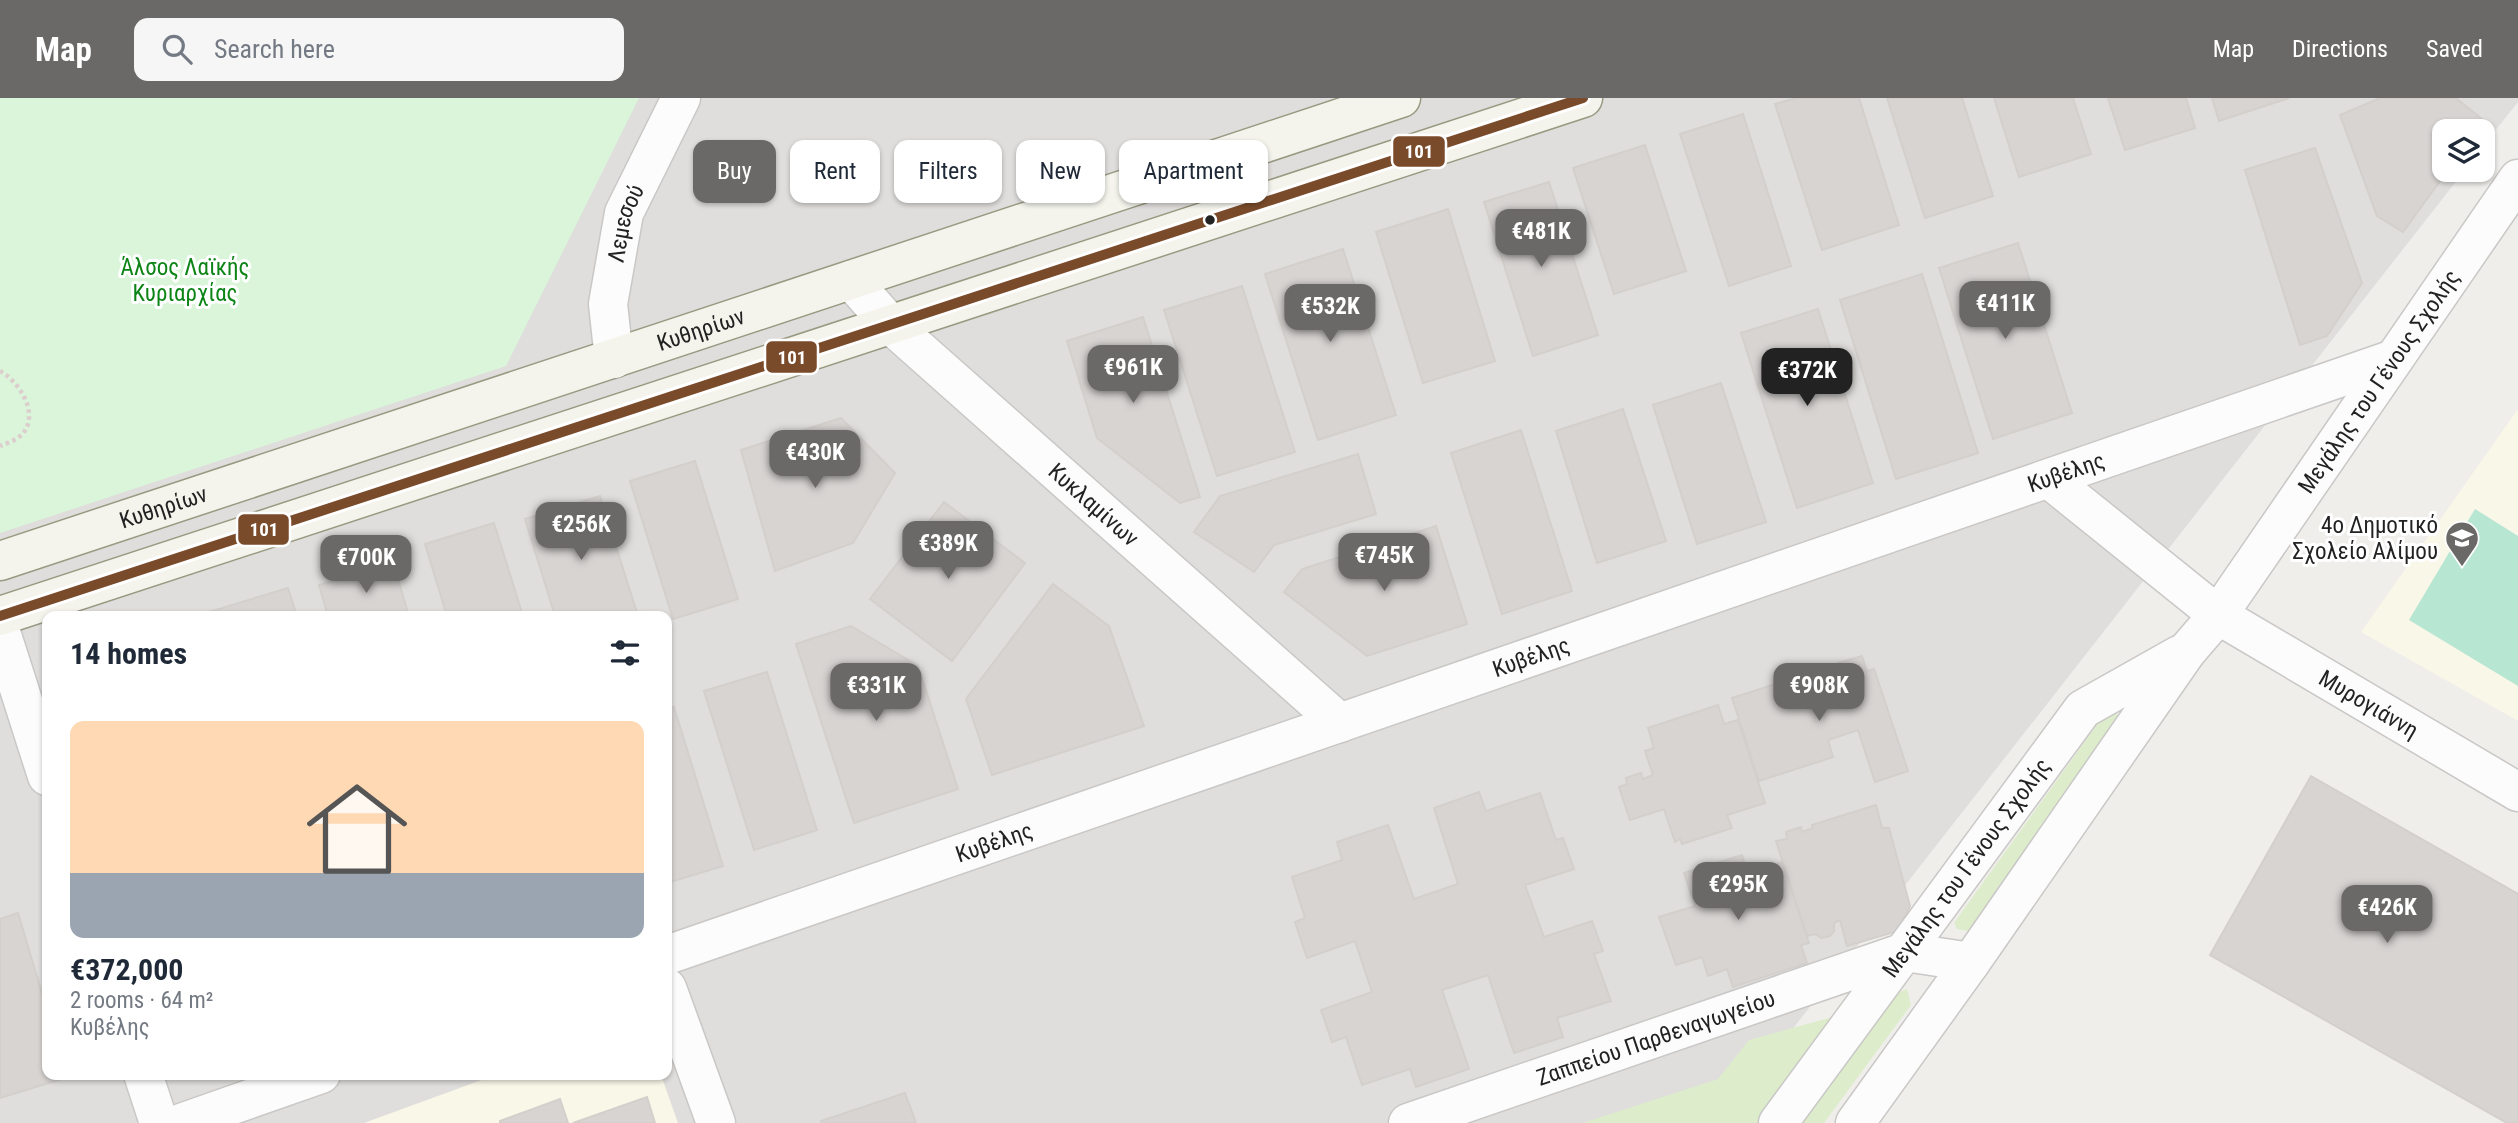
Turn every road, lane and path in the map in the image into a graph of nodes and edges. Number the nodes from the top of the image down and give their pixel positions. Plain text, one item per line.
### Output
1 (681, 98) edge
2 (1401, 98) edge
3 (1583, 98) edge
4 (2518, 179) edge
5 (851, 280) junction
6 (890, 324) junction
7 (614, 359) junction
8 (2394, 359) junction
9 (0, 371) edge
10 (0, 446) edge
11 (2049, 479) junction
12 (0, 561) edge
13 (2218, 615) junction
14 (0, 616) edge
15 (0, 629) edge
16 (2188, 651) junction
17 (1340, 723) junction
18 (42, 760) edge
19 (2518, 792) edge
20 (1905, 952) junction
21 (672, 953) edge
22 (1971, 961) junction
23 (672, 1002) edge
24 (145, 1080) edge
25 (304, 1080) edge
26 (159, 1123) edge
27 (181, 1123) edge
28 (716, 1123) edge
29 (1408, 1123) edge
30 (1778, 1123) edge
31 (1856, 1123) edge

1 - 7 street, Λεμεσού
2 - 5 street, Κυθηρίων
3 - 6 street
4 - 8 street, Μεγάλης του Γένους Σχολής
5 - 6 street, Κυκλαμίνων
5 - 7 street, Κυθηρίων
6 - 14 street
6 - 17 street, Κυκλαμίνων
7 - 12 street, Κυθηρίων
8 - 11 street, Κυβέλης
8 - 13 street, Μεγάλης του Γένους Σχολής
9 - 10 path
11 - 13 street, Μυρογιάννη
11 - 17 street, Κυβέλης
13 - 16 street, Μεγάλης του Γένους Σχολής
13 - 19 street, Μυρογιάννη
15 - 18 street
16 - 20 street, Μεγάλης του Γένους Σχολής
16 - 22 street, Μεγάλης του Γένους Σχολής
17 - 21 street, Κυβέλης
20 - 22 street
20 - 29 street, Ζαππείου Παρθεναγωγείου
20 - 30 street, Μεγάλης του Γένους Σχολής
22 - 31 street, Μεγάλης του Γένους Σχολής
23 - 28 street
24 - 26 street
25 - 27 street

